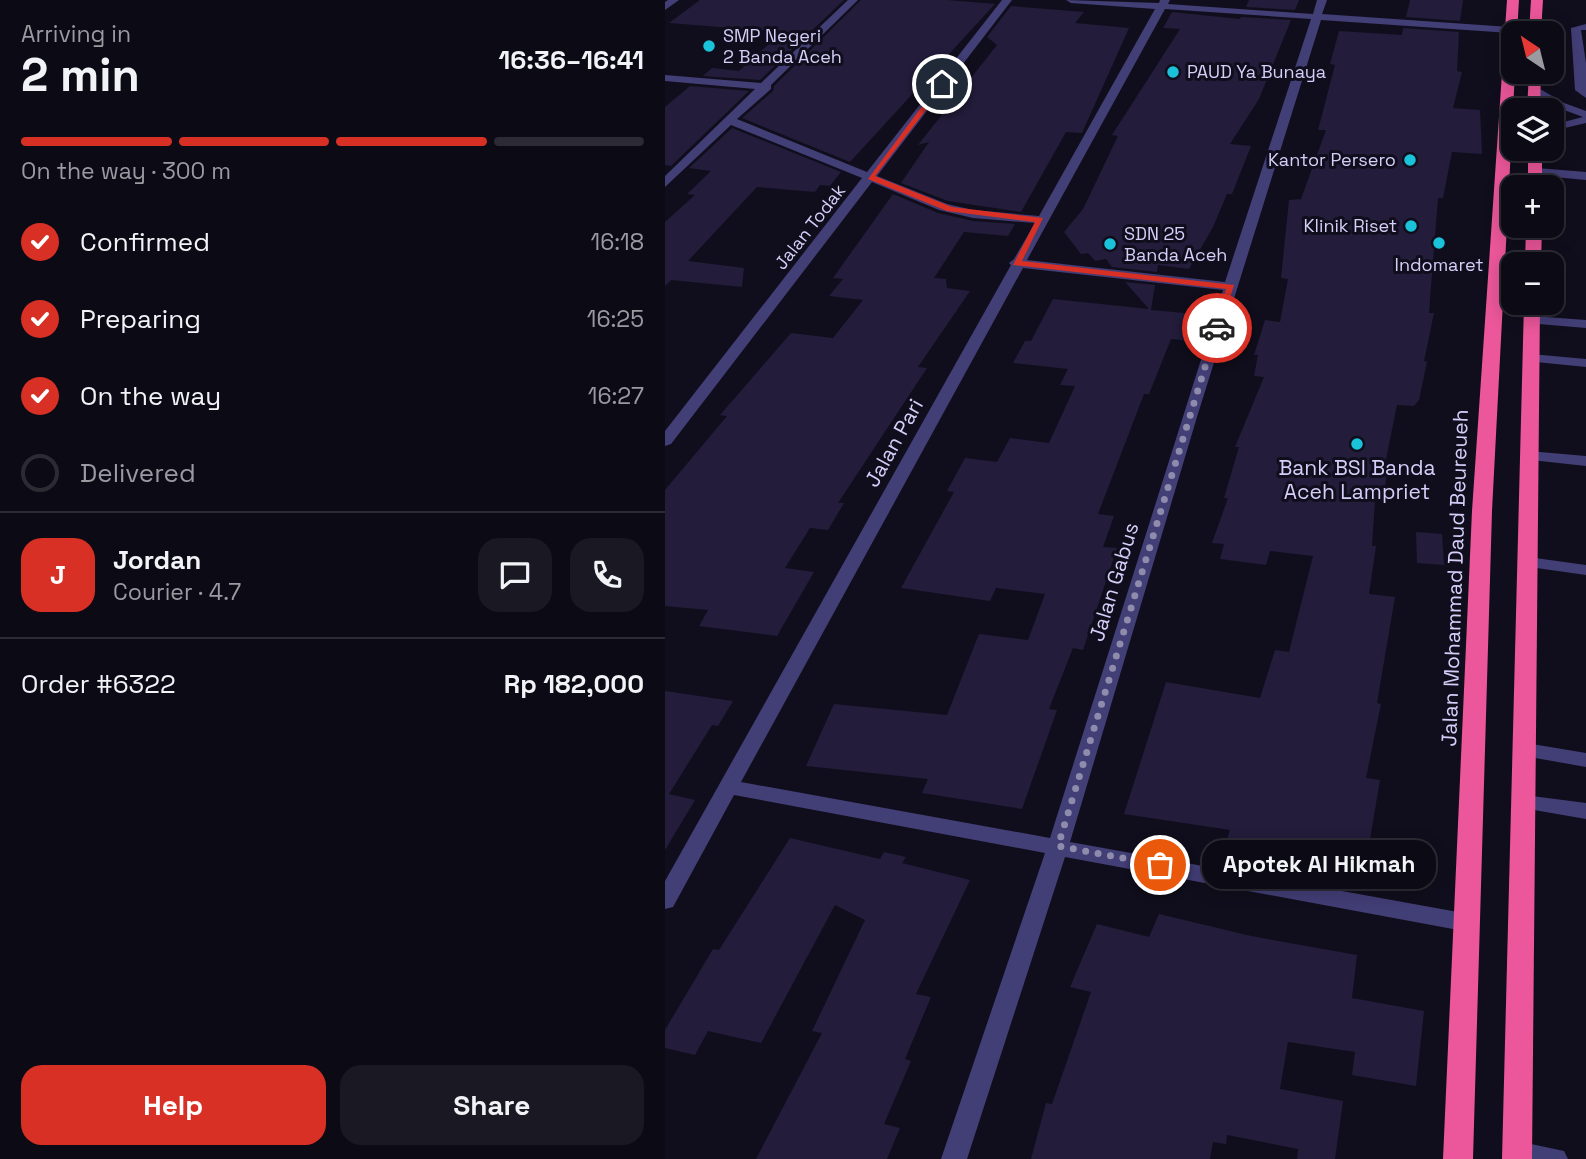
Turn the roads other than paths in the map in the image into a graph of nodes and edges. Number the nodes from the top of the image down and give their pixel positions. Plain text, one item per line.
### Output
1 (674, 0) edge
2 (853, 0) edge
3 (1007, 0) edge
4 (1071, 0) edge
5 (1513, 2) edge
6 (1163, 3) edge
7 (1537, 3) edge
8 (665, 7) edge
9 (1319, 9) edge
10 (1511, 21) edge
11 (1536, 21) edge
12 (1586, 27) edge
13 (1501, 29) edge
14 (1583, 66) edge
15 (665, 78) edge
16 (1515, 84) edge
17 (1535, 84) edge
18 (767, 88) junction
19 (1535, 89) junction
20 (1586, 95) edge
21 (1535, 98) edge
22 (1586, 117) edge
23 (732, 121) junction
24 (1564, 124) edge
25 (1523, 175) edge
26 (1586, 176) edge
27 (871, 177) junction
28 (1564, 178) edge
29 (665, 183) edge
30 (1041, 220) junction
31 (1517, 238) edge
32 (1016, 263) junction
33 (1231, 287) junction
34 (1532, 315) edge
35 (1549, 315) edge
36 (1586, 324) edge
37 (1531, 358) junction
38 (1586, 363) edge
39 (665, 442) edge
40 (1528, 456) junction
41 (1586, 461) edge
42 (1528, 562) junction
43 (1586, 570) edge
44 (1526, 750) junction
45 (1586, 760) edge
46 (728, 788) junction
47 (1524, 802) junction
48 (1586, 811) edge
49 (1058, 846) junction
50 (665, 901) edge
51 (1469, 923) junction
52 (1517, 1156) edge
53 (954, 1159) edge
54 (1458, 1159) edge
55 (1555, 1159) edge

1 - 8 street
2 - 18 street
3 - 27 street, Jalan Todak
4 - 6 street
5 - 7 highway
5 - 10 highway, Jalan Mohammad Daud Beureueh
6 - 9 street
6 - 30 street, Jalan Pari
7 - 11 highway
9 - 13 street
9 - 33 street, Jalan Gabus
12 - 14 street
14 - 20 street
15 - 18 street
16 - 25 highway, Jalan Mohammad Daud Beureueh
17 - 19 highway
18 - 23 street
19 - 21 highway
19 - 22 street
22 - 24 street
23 - 27 street
23 - 29 street
26 - 28 street
27 - 30 street
27 - 39 street, Jalan Todak
30 - 32 street, Jalan Pari
31 - 51 highway, Jalan Mohammad Daud Beureueh
32 - 33 street
32 - 46 street, Jalan Pari
33 - 49 street, Jalan Gabus
34 - 37 highway
35 - 36 street
37 - 38 street
37 - 40 highway
40 - 41 street
40 - 42 highway
42 - 43 street
42 - 44 highway
44 - 45 street
44 - 47 highway
46 - 49 street
46 - 50 street, Jalan Pari
47 - 48 street
47 - 52 highway
49 - 51 street
49 - 53 street, Jalan Gabus
51 - 54 highway, Jalan Mohammad Daud Beureueh
52 - 55 street

